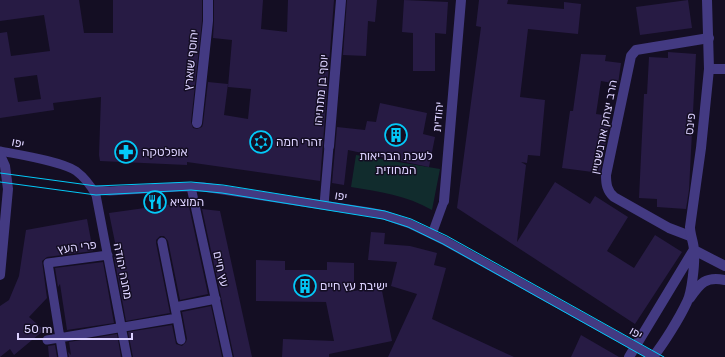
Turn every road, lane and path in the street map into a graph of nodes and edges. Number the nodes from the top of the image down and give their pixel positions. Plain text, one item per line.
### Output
1 (208, 0) edge
2 (341, 0) edge
3 (460, 0) edge
4 (707, 0) edge
5 (709, 38) junction
6 (709, 69) junction
7 (725, 69) edge
8 (197, 123) dead end
9 (329, 146) joint
10 (0, 151) edge
11 (0, 155) edge
12 (191, 187) junction
13 (94, 190) junction
14 (444, 201) joint
15 (324, 205) junction
16 (432, 234) junction
17 (690, 236) junction
18 (162, 242) dead end
19 (694, 250) junction
20 (108, 255) junction
21 (725, 266) edge
22 (0, 275) edge
23 (725, 280) edge
24 (216, 299) junction
25 (688, 301) junction
26 (175, 307) junction
27 (177, 318) junction
28 (122, 328) junction
29 (60, 338) junction
30 (47, 340) dead end
31 (181, 340) dead end
32 (636, 346) junction
33 (64, 357) edge
34 (127, 357) edge
35 (228, 357) edge
36 (629, 357) edge
37 (654, 357) edge

1 - 8 street, יהוסף שוארץ
2 - 9 street, יוסף בן מתתיהו
3 - 14 street, יהודית
4 - 5 street, פינס
5 - 6 street, פינס
5 - 17 street, הרב יצחק אורנשטיין
6 - 7 street
6 - 17 street, פינס
9 - 15 street, יוסף בן מתתיהו
10 - 13 street, יפו
11 - 22 street
12 - 13 street, יפו
12 - 15 street, יפו
12 - 24 street, עץ חיים
13 - 20 street, מחנה יהודה
14 - 16 street, יהודית
15 - 16 street, יפו
16 - 32 street, יפו
17 - 19 street, פינס
18 - 26 street
19 - 21 street
19 - 25 street, פינס
19 - 32 street
20 - 28 street, מחנה יהודה
20 - 29 street, פרי העץ
23 - 25 street
24 - 26 street
24 - 35 street, עץ חיים
25 - 37 street, פינס
26 - 27 street
27 - 28 street
27 - 31 street
28 - 29 street
28 - 34 street, מחנה יהודה
29 - 30 street
29 - 33 street, פרי העץ
32 - 36 street
32 - 37 street, יפו

